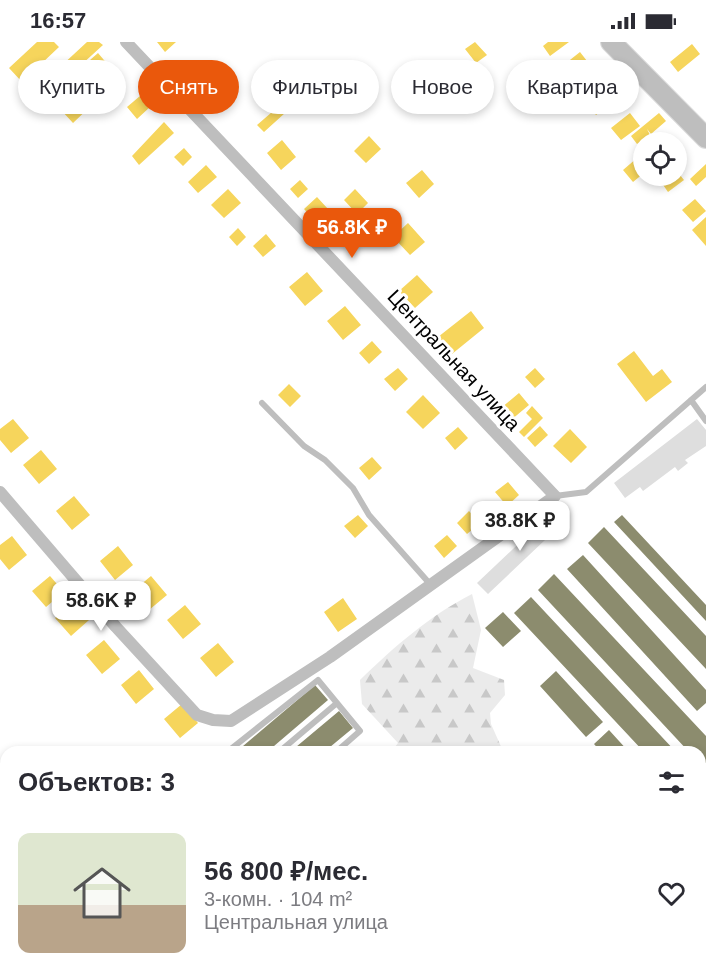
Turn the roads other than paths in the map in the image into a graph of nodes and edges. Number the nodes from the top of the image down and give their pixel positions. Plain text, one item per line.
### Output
1 (126, 42) edge
2 (611, 42) edge
3 (706, 138) edge
4 (706, 387) edge
5 (691, 400) junction
6 (262, 403) dead end
7 (706, 421) edge
8 (0, 492) edge
9 (555, 496) junction
10 (430, 584) junction
11 (337, 703) junction
12 (235, 746) edge
13 (286, 746) edge
14 (343, 746) edge

1 - 9 street, Центральная улица
2 - 3 main road
4 - 5 lane
5 - 7 lane
5 - 9 lane
6 - 10 lane
8 - 10 street
9 - 10 street
11 - 12 lane
11 - 13 lane
11 - 14 lane

